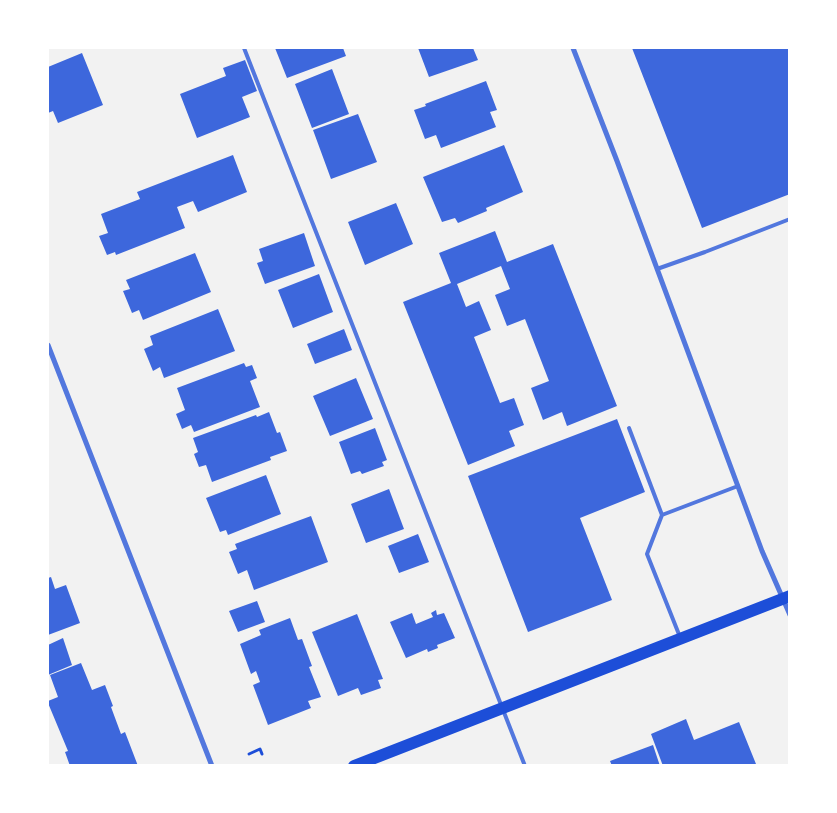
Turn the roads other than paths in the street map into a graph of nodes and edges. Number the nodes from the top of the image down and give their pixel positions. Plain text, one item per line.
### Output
1 (244, 48) edge
2 (573, 48) edge
3 (790, 219) edge
4 (657, 269) junction
5 (48, 345) edge
6 (629, 428) dead end
7 (738, 486) junction
8 (662, 515) junction
9 (786, 597) edge
10 (790, 615) edge
11 (680, 638) junction
12 (502, 708) junction
13 (212, 766) edge
14 (354, 766) edge
15 (525, 766) edge

1 - 12 lane
2 - 4 street
3 - 4 lane
4 - 7 street
5 - 13 street
6 - 8 lane
7 - 8 lane
7 - 9 street
8 - 11 lane
9 - 10 street
9 - 11 main road
11 - 12 main road
12 - 14 main road
12 - 15 lane

